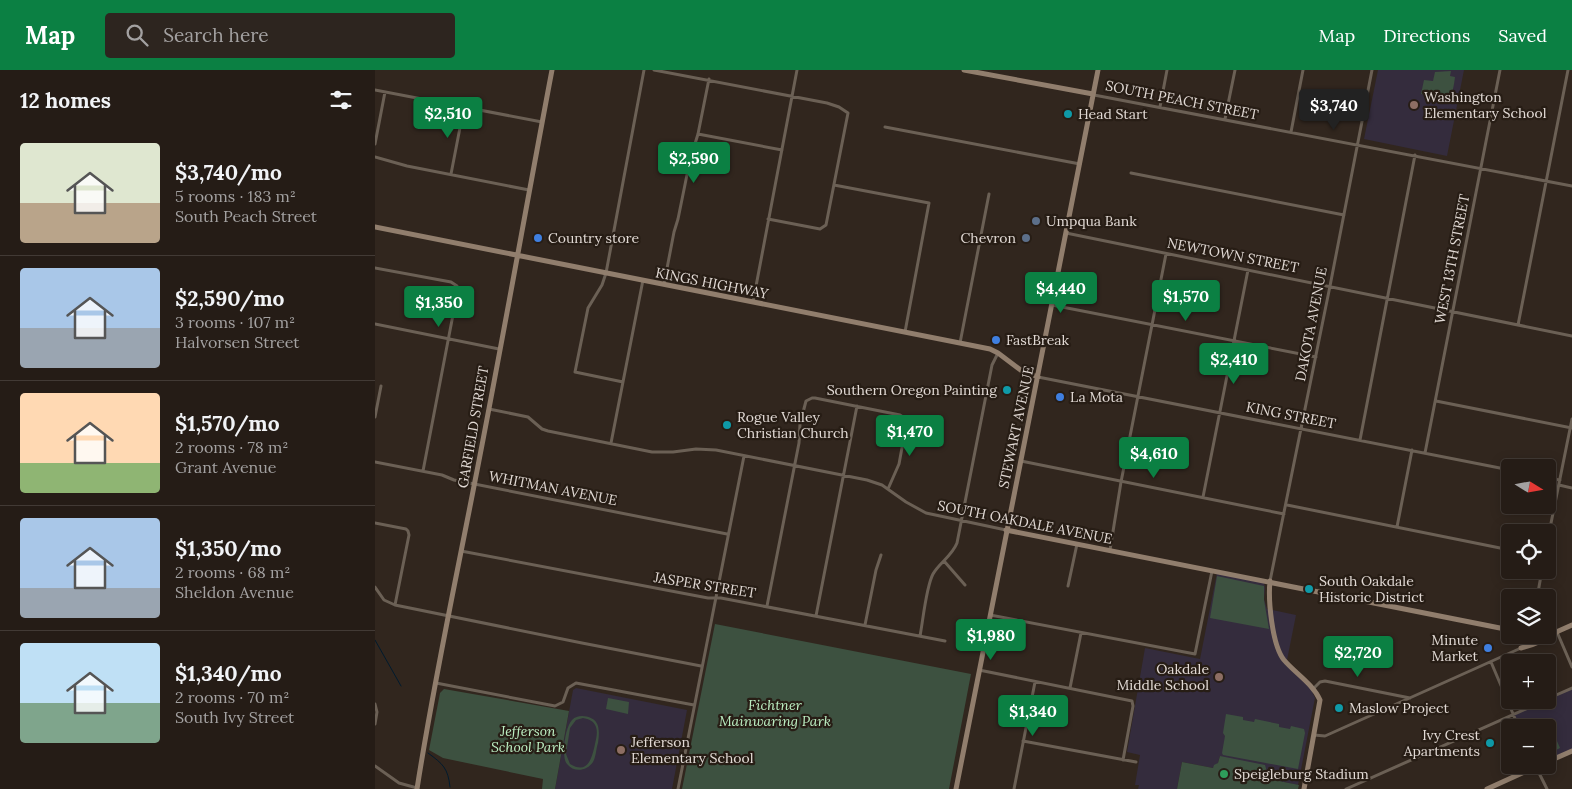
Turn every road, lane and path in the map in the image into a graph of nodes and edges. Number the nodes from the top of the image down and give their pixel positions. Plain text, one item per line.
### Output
1 (552, 70) edge
2 (644, 70) edge
3 (654, 70) edge
4 (797, 70) edge
5 (964, 70) edge
6 (1098, 70) edge
7 (1167, 70) edge
8 (1235, 70) edge
9 (1303, 70) edge
10 (1372, 70) edge
11 (1500, 70) edge
12 (1568, 70) edge
13 (709, 80) junction
14 (375, 90) edge
15 (385, 92) junction
16 (1093, 94) junction
17 (793, 96) junction
18 (464, 107) junction
19 (1160, 107) junction
20 (1225, 120) junction
21 (542, 122) junction
22 (885, 127) dead end
23 (1291, 132) junction
24 (698, 134) junction
25 (375, 144) edge
26 (1357, 144) junction
27 (782, 150) junction
28 (1415, 156) junction
29 (375, 157) edge
30 (1080, 164) junction
31 (1481, 168) junction
32 (1131, 173) dead end
33 (451, 174) junction
34 (1546, 181) junction
35 (834, 185) junction
36 (1572, 186) edge
37 (529, 190) junction
38 (989, 194) dead end
39 (1344, 215) junction
40 (768, 219) junction
41 (375, 227) edge
42 (1066, 233) junction
43 (1167, 254) junction
44 (518, 256) junction
45 (375, 268) edge
46 (1248, 270) junction
47 (605, 273) junction
48 (643, 280) junction
49 (664, 284) junction
50 (1330, 286) junction
51 (1388, 298) junction
52 (753, 302) junction
53 (1052, 305) junction
54 (1453, 311) junction
55 (375, 324) edge
56 (1153, 325) junction
57 (1518, 325) junction
58 (905, 332) junction
59 (1572, 336) edge
60 (449, 339) junction
61 (1234, 341) junction
62 (960, 343) junction
63 (499, 349) junction
64 (998, 353) junction
65 (1316, 357) junction
66 (1038, 377) junction
67 (623, 382) junction
68 (381, 386) dead end
69 (1139, 396) junction
70 (1435, 401) junction
71 (857, 406) junction
72 (489, 409) junction
73 (1220, 412) junction
74 (375, 417) edge
75 (1572, 419) edge
76 (1302, 428) junction
77 (1571, 428) edge
78 (1360, 440) junction
79 (611, 444) junction
80 (1411, 450) junction
81 (1425, 453) junction
82 (743, 456) junction
83 (1021, 461) junction
84 (375, 462) edge
85 (794, 466) junction
86 (1501, 468) edge
87 (423, 471) junction
88 (843, 475) junction
89 (1556, 479) edge
90 (1560, 480) junction
91 (1121, 482) junction
92 (475, 484) junction
93 (1559, 485) junction
94 (1572, 488) edge
95 (887, 489) junction
96 (1203, 497) junction
97 (1287, 505) junction
98 (1284, 514) junction
99 (961, 521) junction
100 (375, 523) edge
101 (1551, 524) edge
102 (1397, 527) junction
103 (1006, 530) junction
104 (727, 534) junction
105 (1077, 544) junction
106 (1501, 548) edge
107 (1110, 550) junction
108 (461, 551) junction
109 (881, 555) dead end
110 (944, 561) junction
111 (1212, 570) junction
112 (1270, 581) junction
113 (965, 585) dead end
114 (1068, 586) dead end
115 (375, 588) edge
116 (715, 598) junction
117 (395, 605) junction
118 (767, 606) junction
119 (990, 615) junction
120 (815, 616) junction
121 (449, 617) junction
122 (865, 625) junction
123 (1572, 625) edge
124 (1501, 628) edge
125 (1557, 632) junction
126 (1081, 633) junction
127 (920, 636) junction
128 (945, 641) dead end
129 (1526, 644) edge
130 (1521, 648) junction
131 (1491, 662) junction
132 (701, 666) junction
133 (1572, 666) edge
134 (979, 670) junction
135 (1035, 682) junction
136 (436, 683) junction
137 (1070, 688) junction
138 (1572, 688) edge
139 (1313, 689) junction
140 (1556, 696) edge
141 (1410, 698) junction
142 (375, 704) edge
143 (694, 705) junction
144 (1527, 709) edge
145 (1514, 715) junction
146 (1516, 719) edge
147 (375, 724) edge
148 (1314, 735) junction
149 (1023, 741) junction
150 (1572, 751) edge
151 (1556, 758) edge
152 (1123, 760) junction
153 (1136, 762) dead end
154 (375, 766) edge
155 (1520, 774) edge
156 (1540, 774) edge
157 (418, 789) edge
158 (678, 789) edge
159 (956, 789) edge
160 (1014, 789) edge
161 (1304, 789) edge
162 (1346, 789) edge
163 (1487, 789) edge
164 (1547, 789) edge

1 - 21 street, GARFIELD STREET
2 - 47 street
3 - 13 street
4 - 17 street
5 - 16 street, SOUTH PEACH STREET
6 - 16 street, STEWART AVENUE
7 - 19 street
8 - 20 street
9 - 23 street
10 - 26 street, DAKOTA AVENUE
11 - 31 street, WEST 13TH STREET
12 - 34 street
13 - 17 street
13 - 24 street
14 - 15 street
15 - 18 street
15 - 25 street
16 - 19 street, SOUTH PEACH STREET
16 - 30 street, STEWART AVENUE
17 - 27 street
17 - 35 street
18 - 21 street
18 - 33 street
19 - 20 street, SOUTH PEACH STREET
20 - 23 street, SOUTH PEACH STREET
21 - 37 street, GARFIELD STREET
22 - 30 street
23 - 26 street, SOUTH PEACH STREET
24 - 27 street
24 - 49 street
26 - 28 street, SOUTH PEACH STREET
26 - 39 street, DAKOTA AVENUE
27 - 40 street
28 - 31 street, SOUTH PEACH STREET
28 - 51 street
29 - 33 street
30 - 42 street, STEWART AVENUE
31 - 34 street, SOUTH PEACH STREET
31 - 54 street, WEST 13TH STREET
32 - 39 street
33 - 37 street
34 - 36 street, SOUTH PEACH STREET
34 - 57 street
35 - 40 street
35 - 58 street
37 - 44 street, GARFIELD STREET
38 - 62 street
39 - 50 street, DAKOTA AVENUE
40 - 52 street
41 - 44 street, KINGS HIGHWAY
42 - 43 street, NEWTOWN STREET
42 - 53 street, STEWART AVENUE
43 - 46 street, NEWTOWN STREET
43 - 56 street
44 - 47 street, KINGS HIGHWAY
44 - 63 street, GARFIELD STREET
45 - 60 street
46 - 50 street, NEWTOWN STREET
46 - 61 street
47 - 48 street, KINGS HIGHWAY
47 - 67 street
48 - 49 street, KINGS HIGHWAY
48 - 67 street
49 - 52 street, KINGS HIGHWAY
50 - 51 street, NEWTOWN STREET
50 - 65 street, DAKOTA AVENUE
51 - 54 street, NEWTOWN STREET
51 - 78 street
52 - 58 street, KINGS HIGHWAY
53 - 56 street
53 - 66 street, STEWART AVENUE
54 - 57 street, NEWTOWN STREET
54 - 70 street, WEST 13TH STREET
55 - 60 street
56 - 61 street
56 - 69 street
57 - 59 street, NEWTOWN STREET
58 - 62 street, KINGS HIGHWAY
60 - 63 street
60 - 87 street
61 - 65 street
61 - 73 street
62 - 64 street, KINGS HIGHWAY
63 - 72 street, GARFIELD STREET
64 - 66 street, KINGS HIGHWAY
64 - 99 street
65 - 76 street, DAKOTA AVENUE
66 - 69 street, KING STREET
66 - 83 street, STEWART AVENUE
67 - 79 street
68 - 74 street
69 - 73 street, KING STREET
69 - 91 street
70 - 77 street
70 - 81 street, WEST 13TH STREET
71 - 85 street
71 - 88 street
71 - 95 street
72 - 79 street, SOUTH OAKDALE AVENUE
72 - 92 street, GARFIELD STREET
73 - 76 street, KING STREET
73 - 96 street
75 - 77 street
76 - 78 street, KING STREET
76 - 97 street, DAKOTA AVENUE
77 - 90 street
78 - 80 street, KING STREET
79 - 82 street, SOUTH OAKDALE AVENUE
80 - 81 street, KING STREET
80 - 102 street
81 - 86 street, KING STREET
82 - 85 street, SOUTH OAKDALE AVENUE
82 - 104 street
83 - 91 street
83 - 103 street, STEWART AVENUE
84 - 87 street, WHITMAN AVENUE
85 - 88 street, SOUTH OAKDALE AVENUE
85 - 118 street
87 - 92 street, WHITMAN AVENUE
88 - 95 street, SOUTH OAKDALE AVENUE
88 - 120 street
89 - 90 street
90 - 93 street
91 - 96 street
91 - 107 street
92 - 104 street, WHITMAN AVENUE
92 - 108 street, GARFIELD STREET
93 - 94 street
93 - 101 street
95 - 99 street, SOUTH OAKDALE AVENUE
96 - 98 street
97 - 98 street, DAKOTA AVENUE
97 - 102 street
98 - 112 street, DAKOTA AVENUE
99 - 103 street, SOUTH OAKDALE AVENUE
99 - 110 street
100 - 117 street
102 - 106 street
103 - 105 street, SOUTH OAKDALE AVENUE
103 - 119 street, STEWART AVENUE
104 - 116 street
105 - 107 street, SOUTH OAKDALE AVENUE
105 - 114 street
107 - 111 street, SOUTH OAKDALE AVENUE
108 - 116 street, JASPER STREET
108 - 121 street, GARFIELD STREET
109 - 122 street
110 - 113 street
110 - 127 street
111 - 112 street, SOUTH OAKDALE AVENUE
111 - 126 street
112 - 124 street, SOUTH OAKDALE AVENUE
112 - 139 street
115 - 117 street
116 - 118 street, JASPER STREET
116 - 132 street
117 - 121 street
118 - 120 street, JASPER STREET
119 - 126 street
119 - 134 street, STEWART AVENUE
120 - 122 street, JASPER STREET
121 - 132 street
121 - 136 street, GARFIELD STREET
122 - 127 street, JASPER STREET
123 - 125 street
125 - 130 street
125 - 133 street
126 - 137 street
127 - 128 street, JASPER STREET
129 - 130 street
130 - 131 street
131 - 141 street
131 - 145 street
132 - 143 street
134 - 135 street
134 - 159 street, STEWART AVENUE
135 - 137 street
135 - 149 street
136 - 143 street
136 - 157 street, GARFIELD STREET
137 - 152 street
138 - 140 street
139 - 141 street
139 - 148 street
141 - 148 street
142 - 147 street
143 - 158 street
144 - 145 street
145 - 146 street
145 - 162 street
148 - 161 street
149 - 152 street
149 - 160 street
150 - 151 street
152 - 153 street
154 - 157 street
155 - 163 street
156 - 164 street

